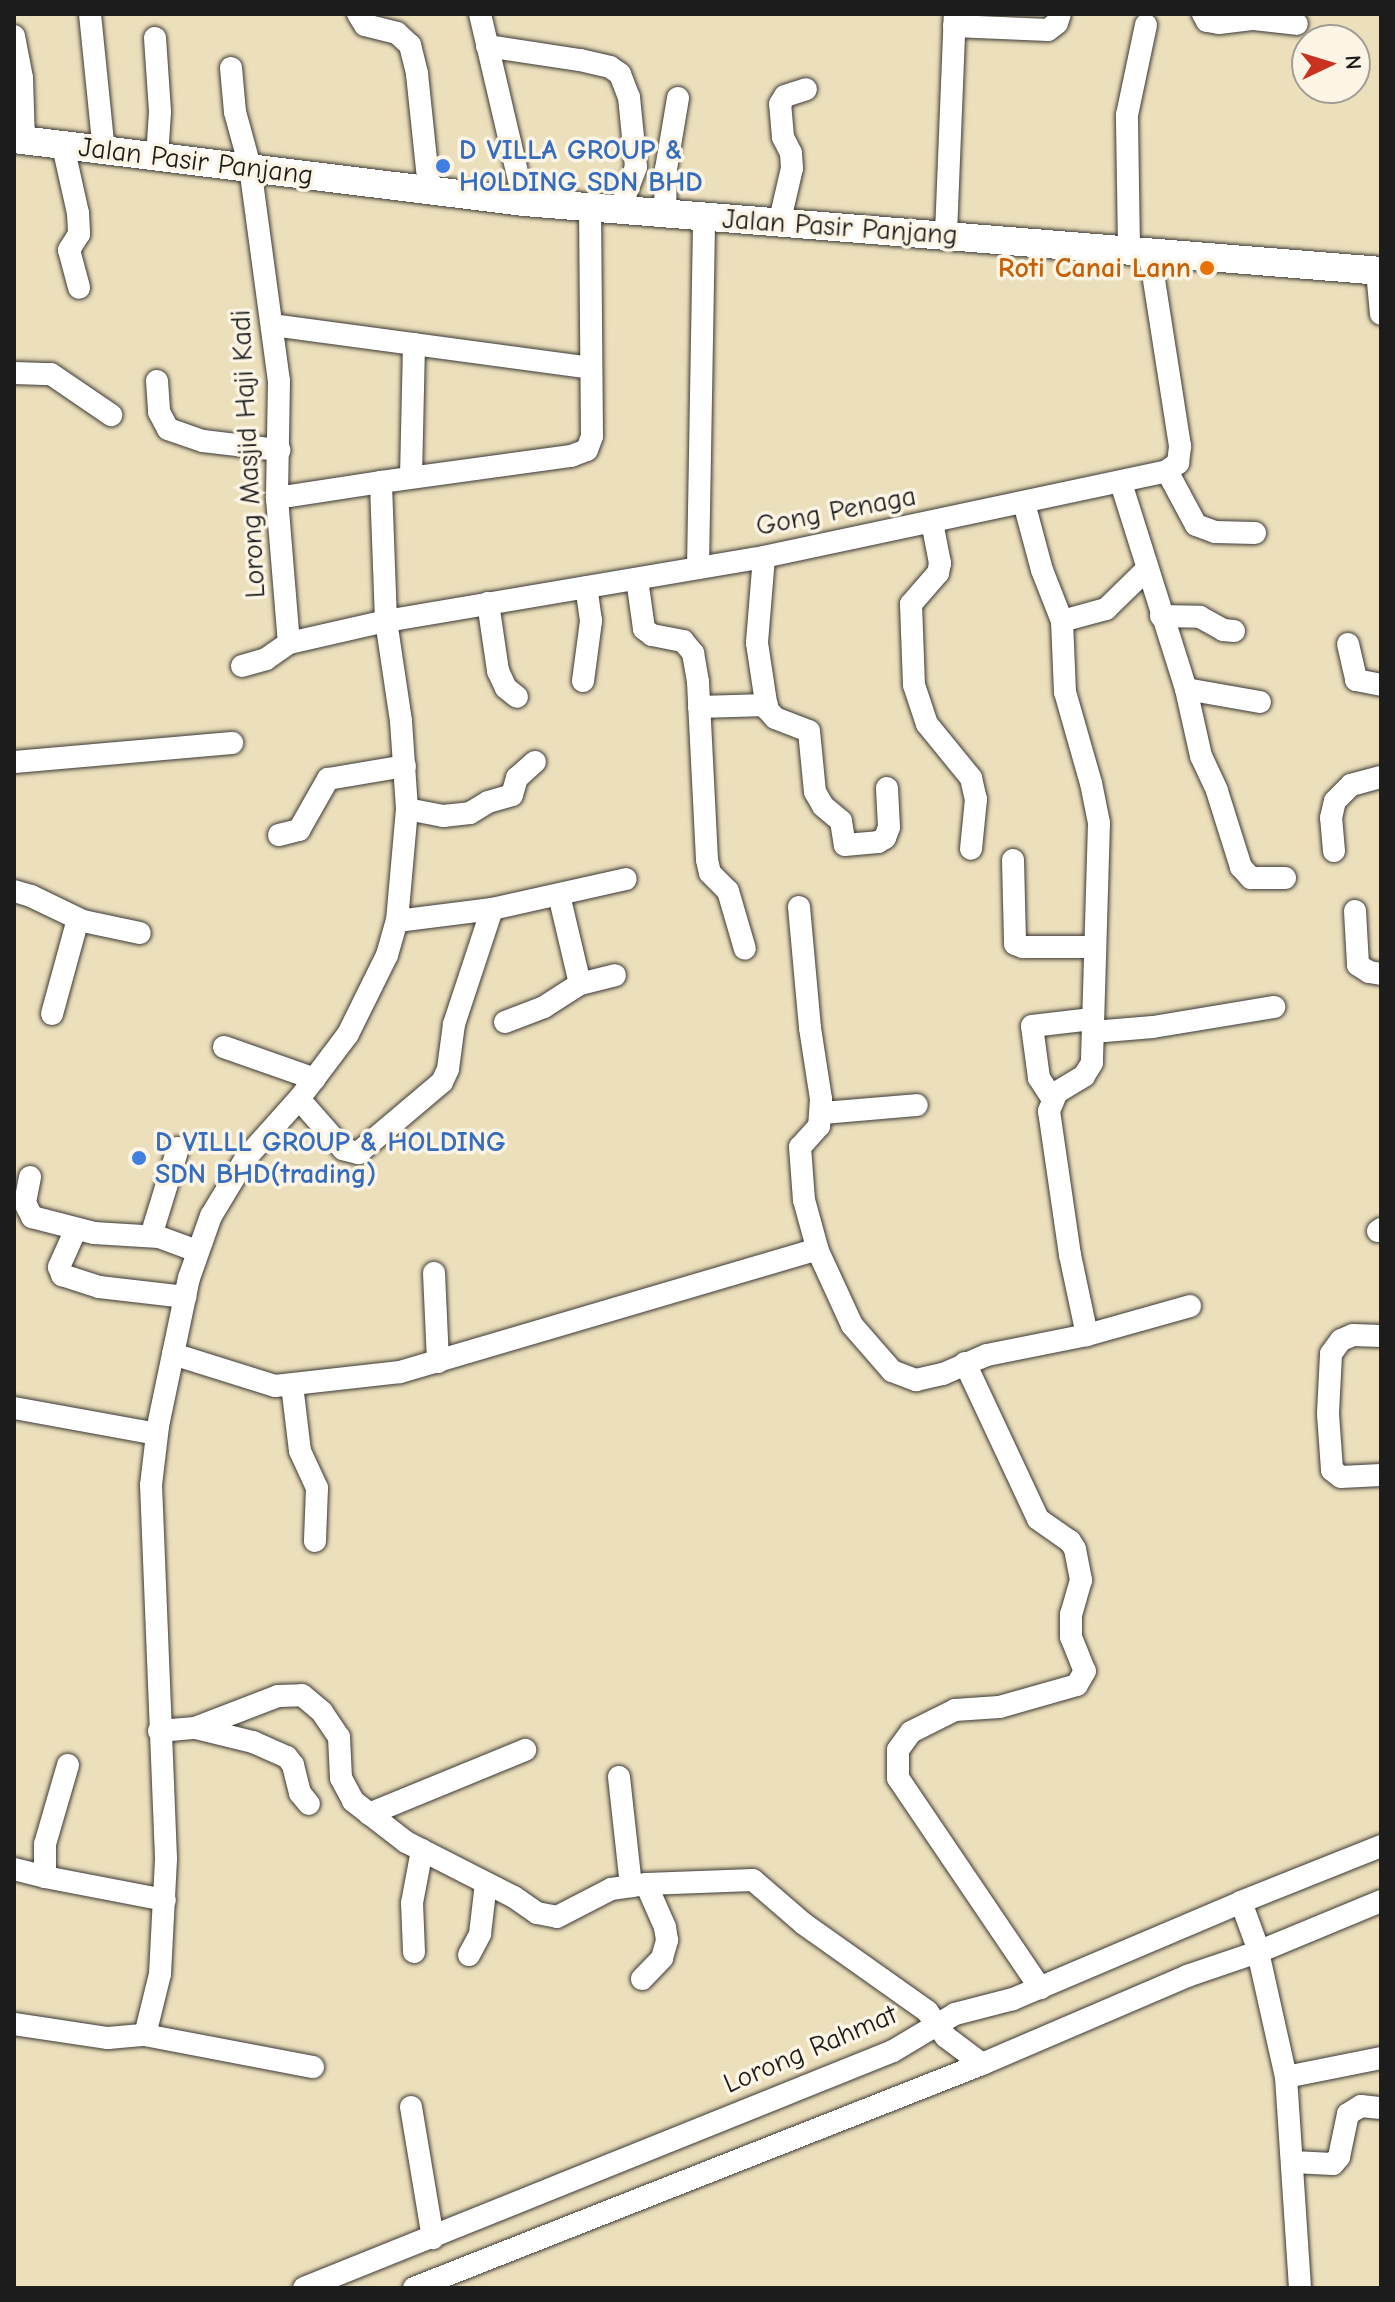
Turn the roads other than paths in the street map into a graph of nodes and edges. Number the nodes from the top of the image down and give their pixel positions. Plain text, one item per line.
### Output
1 (90, 14) edge
2 (358, 14) edge
3 (480, 14) edge
4 (1060, 14) edge
5 (1203, 14) edge
6 (954, 20) edge
7 (1297, 24) dead end
8 (1146, 25) dead end
9 (14, 36) edge
10 (155, 38) dead end
11 (487, 46) junction
12 (231, 68) dead end
13 (806, 89) dead end
14 (678, 98) dead end
15 (19, 140) edge
16 (63, 146) junction
17 (104, 151) junction
18 (157, 157) junction
19 (250, 167) junction
20 (429, 188) junction
21 (524, 202) junction
22 (590, 206) junction
23 (620, 209) junction
24 (665, 213) junction
25 (704, 218) junction
26 (779, 224) junction
27 (946, 234) junction
28 (1139, 249) junction
29 (1379, 271) edge
30 (79, 288) dead end
31 (1381, 314) edge
32 (273, 325) junction
33 (414, 344) junction
34 (589, 368) junction
35 (14, 373) edge
36 (157, 381) dead end
37 (111, 415) dead end
38 (279, 450) junction
39 (1167, 471) junction
40 (411, 477) junction
41 (381, 482) junction
42 (1121, 483) junction
43 (277, 498) junction
44 (1024, 503) junction
45 (932, 522) junction
46 (1255, 533) dead end
47 (764, 557) junction
48 (698, 568) junction
49 (1146, 570) junction
50 (637, 579) junction
51 (586, 587) junction
52 (488, 603) junction
53 (1161, 616) junction
54 (386, 621) junction
55 (1062, 621) junction
56 (1234, 631) dead end
57 (289, 643) junction
58 (1348, 644) dead end
59 (242, 666) dead end
60 (583, 681) dead end
61 (1381, 685) edge
62 (1186, 689) junction
63 (517, 697) dead end
64 (1260, 702) dead end
65 (767, 705) junction
66 (699, 707) junction
67 (232, 743) dead end
68 (14, 762) edge
69 (535, 762) dead end
70 (405, 766) junction
71 (1381, 777) edge
72 (887, 788) dead end
73 (407, 809) junction
74 (279, 835) dead end
75 (971, 849) dead end
76 (1334, 851) dead end
77 (1013, 860) dead end
78 (1285, 878) dead end
79 (626, 879) dead end
80 (14, 891) edge
81 (559, 895) junction
82 (799, 907) dead end
83 (492, 909) junction
84 (1355, 911) dead end
85 (78, 919) junction
86 (397, 921) junction
87 (140, 933) dead end
88 (1095, 947) junction
89 (745, 949) dead end
90 (1381, 974) edge
91 (615, 975) dead end
92 (580, 984) junction
93 (1274, 1007) dead end
94 (52, 1014) dead end
95 (505, 1022) dead end
96 (1093, 1026) junction
97 (224, 1047) dead end
98 (315, 1079) junction
99 (1052, 1098) junction
100 (299, 1099) junction
101 (917, 1105) dead end
102 (822, 1113) junction
103 (178, 1148) dead end
104 (30, 1177) dead end
105 (76, 1229) junction
106 (151, 1236) junction
107 (817, 1249) junction
108 (197, 1251) junction
109 (434, 1273) dead end
110 (185, 1297) junction
111 (1190, 1306) dead end
112 (1087, 1335) junction
113 (1381, 1336) edge
114 (173, 1354) junction
115 (438, 1362) junction
116 (965, 1363) junction
117 (292, 1385) junction
118 (14, 1408) edge
119 (157, 1434) junction
120 (1381, 1475) edge
121 (315, 1541) dead end
122 (195, 1728) junction
123 (159, 1731) junction
124 (525, 1750) dead end
125 (68, 1765) dead end
126 (619, 1777) dead end
127 (309, 1804) dead end
128 (369, 1814) junction
129 (1381, 1846) edge
130 (422, 1850) junction
131 (14, 1869) edge
132 (45, 1877) junction
133 (486, 1883) junction
134 (639, 1885) junction
135 (165, 1900) junction
136 (1381, 1901) edge
137 (1244, 1910) junction
138 (1257, 1947) junction
139 (414, 1952) dead end
140 (469, 1955) dead end
141 (642, 1979) dead end
142 (1040, 1988) junction
143 (14, 2024) edge
144 (944, 2032) junction
145 (145, 2035) junction
146 (1381, 2058) edge
147 (978, 2060) junction
148 (313, 2067) dead end
149 (1286, 2077) junction
150 (411, 2107) dead end
151 (1381, 2108) edge
152 (1293, 2162) junction
153 (433, 2238) junction
154 (445, 2282) edge
155 (304, 2288) edge
156 (414, 2288) edge
157 (1300, 2288) edge

1 - 17 street
2 - 20 street
3 - 11 street
4 - 6 street
5 - 7 street
6 - 27 street
8 - 28 street
9 - 15 street
10 - 18 street
11 - 21 street
11 - 23 street
12 - 19 street, Lorong Masjid Haji Kadi
13 - 26 street
14 - 24 street
15 - 16 main road, Jalan Pasir Panjang
16 - 17 main road, Jalan Pasir Panjang
16 - 30 street
17 - 18 main road, Jalan Pasir Panjang
18 - 19 main road, Jalan Pasir Panjang
19 - 20 main road, Jalan Pasir Panjang
19 - 32 street, Lorong Masjid Haji Kadi
20 - 21 main road, Jalan Pasir Panjang
21 - 22 main road, Jalan Pasir Panjang
22 - 23 main road, Jalan Pasir Panjang
22 - 34 street
23 - 24 main road, Jalan Pasir Panjang
24 - 25 main road, Jalan Pasir Panjang
25 - 26 main road, Jalan Pasir Panjang
25 - 48 street
26 - 27 main road, Jalan Pasir Panjang
27 - 28 main road, Jalan Pasir Panjang
28 - 29 main road, Jalan Pasir Panjang
28 - 39 street
29 - 31 street
32 - 33 street
32 - 38 street, Lorong Masjid Haji Kadi
33 - 34 street
33 - 40 street
34 - 40 street
35 - 37 street
36 - 38 street
38 - 43 street, Lorong Masjid Haji Kadi
39 - 42 street, Gong Penaga
39 - 46 street
40 - 41 street
41 - 43 street
41 - 54 street
42 - 44 street, Gong Penaga
42 - 49 street
43 - 57 street, Lorong Masjid Haji Kadi
44 - 45 street, Gong Penaga
44 - 55 street
45 - 47 street, Gong Penaga
45 - 75 street
47 - 48 street, Gong Penaga
47 - 65 street
48 - 50 street, Gong Penaga
49 - 53 street
49 - 55 street
50 - 51 street, Gong Penaga
50 - 66 street
51 - 52 street, Gong Penaga
51 - 60 street
52 - 54 street, Gong Penaga
52 - 63 street
53 - 56 street
53 - 62 street
54 - 57 street, Gong Penaga
54 - 70 street
55 - 88 street
57 - 59 street
58 - 61 street
62 - 64 street
62 - 78 street
65 - 66 street
65 - 72 street
66 - 89 street
67 - 68 street
69 - 73 street
70 - 73 street
70 - 74 street
71 - 76 street
73 - 86 street
77 - 88 street
79 - 81 street
80 - 85 street
81 - 83 street
81 - 92 street
82 - 102 street
83 - 86 street
83 - 100 street
84 - 90 street
85 - 87 street
85 - 94 street
86 - 98 street
88 - 96 street
91 - 92 street
92 - 95 street
93 - 96 street
96 - 99 street
96 - 99 street
97 - 98 street
98 - 100 street
99 - 112 street
100 - 108 street
101 - 102 street
102 - 107 street
103 - 106 street
104 - 105 street
105 - 106 street
105 - 110 street
106 - 108 street
107 - 115 street
107 - 116 street
108 - 110 street
109 - 115 street
110 - 114 street
111 - 112 street
112 - 116 street
113 - 120 street
114 - 117 street
114 - 119 street
115 - 117 street
116 - 142 street
117 - 121 street
118 - 119 street
119 - 123 street
122 - 123 street
122 - 127 street
122 - 128 street
123 - 135 street
124 - 128 street
125 - 132 street
126 - 134 street
128 - 130 street
129 - 137 street, Lorong Rahmat
130 - 133 street
130 - 139 street
131 - 132 street
132 - 135 street
133 - 134 street
133 - 140 street
134 - 141 street
134 - 144 street
135 - 145 street
136 - 138 street
137 - 138 street
137 - 142 street, Lorong Rahmat
138 - 147 street
138 - 149 street
142 - 144 street, Lorong Rahmat
143 - 145 street
144 - 147 street
144 - 153 street, Lorong Rahmat
145 - 148 street
146 - 149 street
147 - 154 street
149 - 152 street
150 - 153 street
151 - 152 street
152 - 157 street
153 - 155 street, Lorong Rahmat
154 - 156 street

